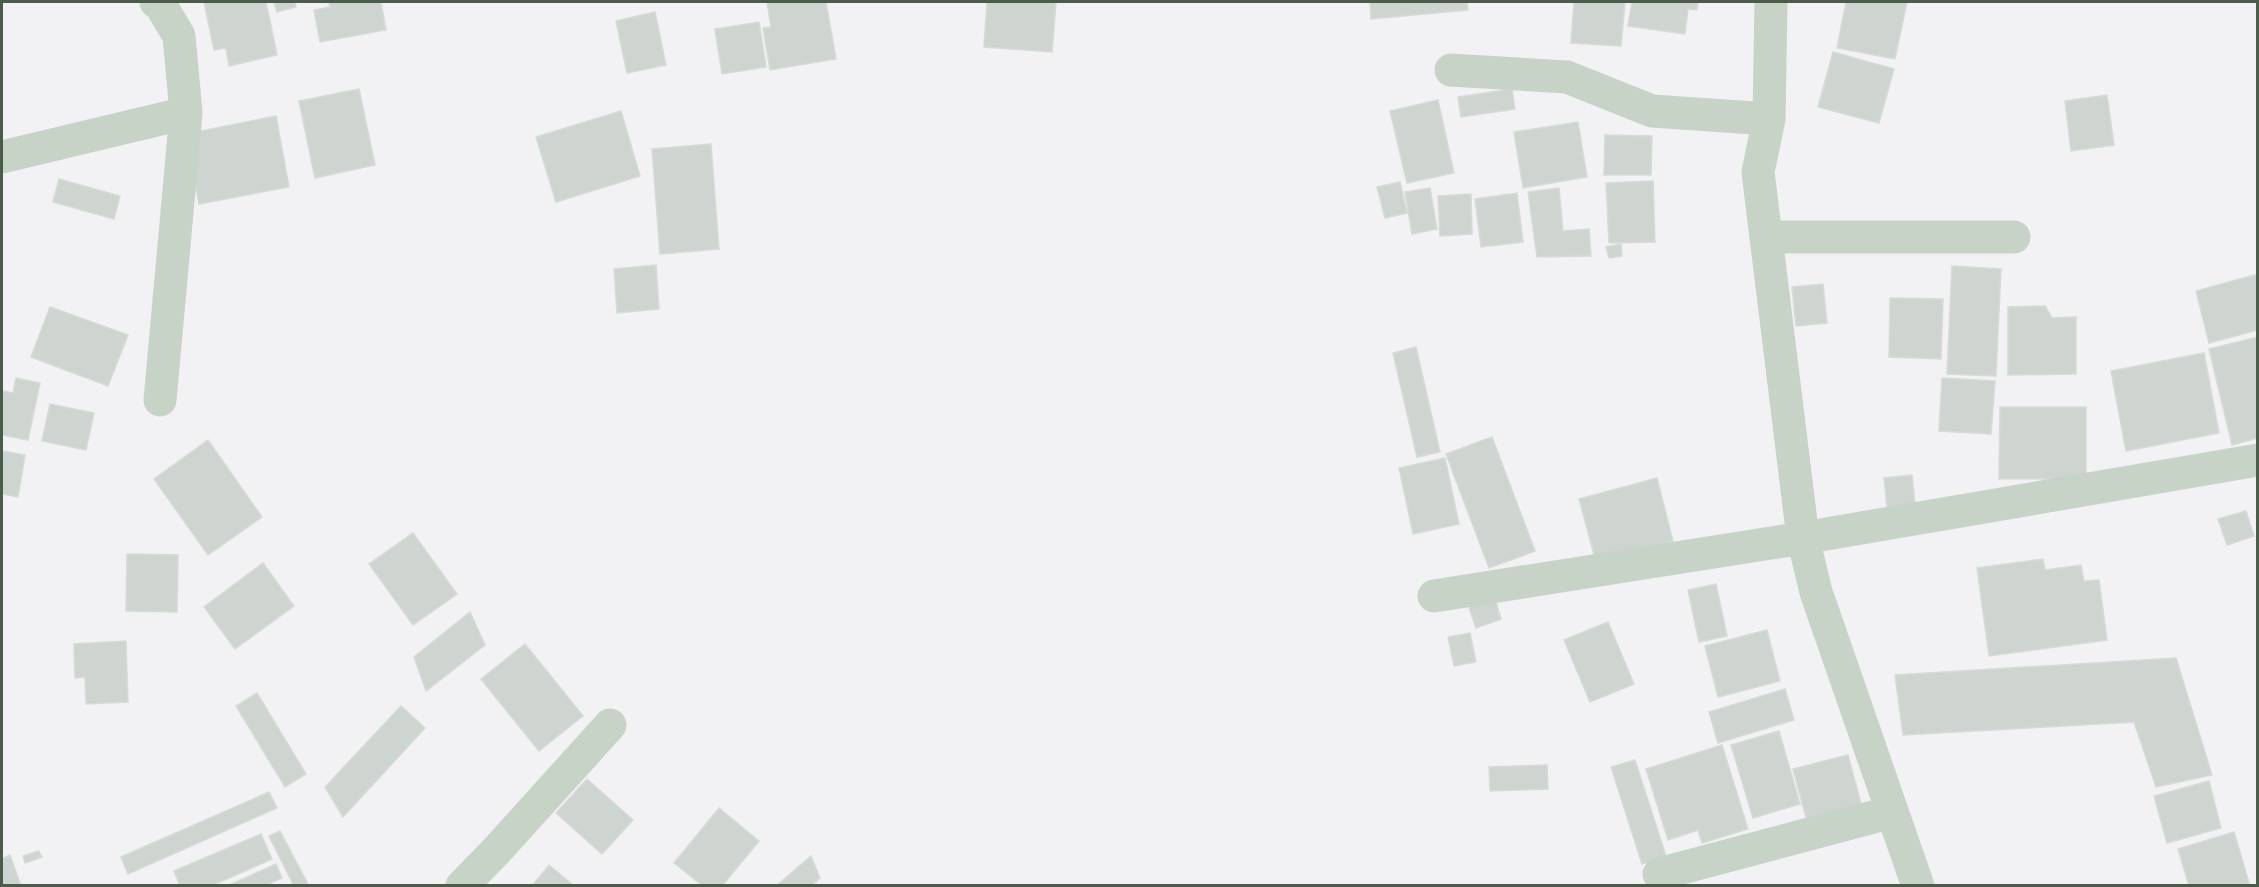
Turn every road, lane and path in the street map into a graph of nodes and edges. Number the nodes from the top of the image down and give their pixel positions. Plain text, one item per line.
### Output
1 (156, 2) edge
2 (1771, 2) edge
3 (1451, 70) dead end
4 (186, 113) junction
5 (1769, 118) junction
6 (2, 157) edge
7 (1766, 237) junction
8 (2014, 237) dead end
9 (160, 400) dead end
10 (2258, 460) edge
11 (1803, 538) junction
12 (1434, 596) dead end
13 (610, 725) dead end
14 (1892, 812) junction
15 (1659, 874) dead end
16 (462, 885) edge
17 (1918, 885) edge

1 - 4 street
2 - 5 street
3 - 5 street
4 - 6 street
4 - 9 street
5 - 7 street
7 - 8 street
7 - 11 street
10 - 11 street
11 - 12 street
11 - 14 street
13 - 16 street
14 - 15 street
14 - 17 street

